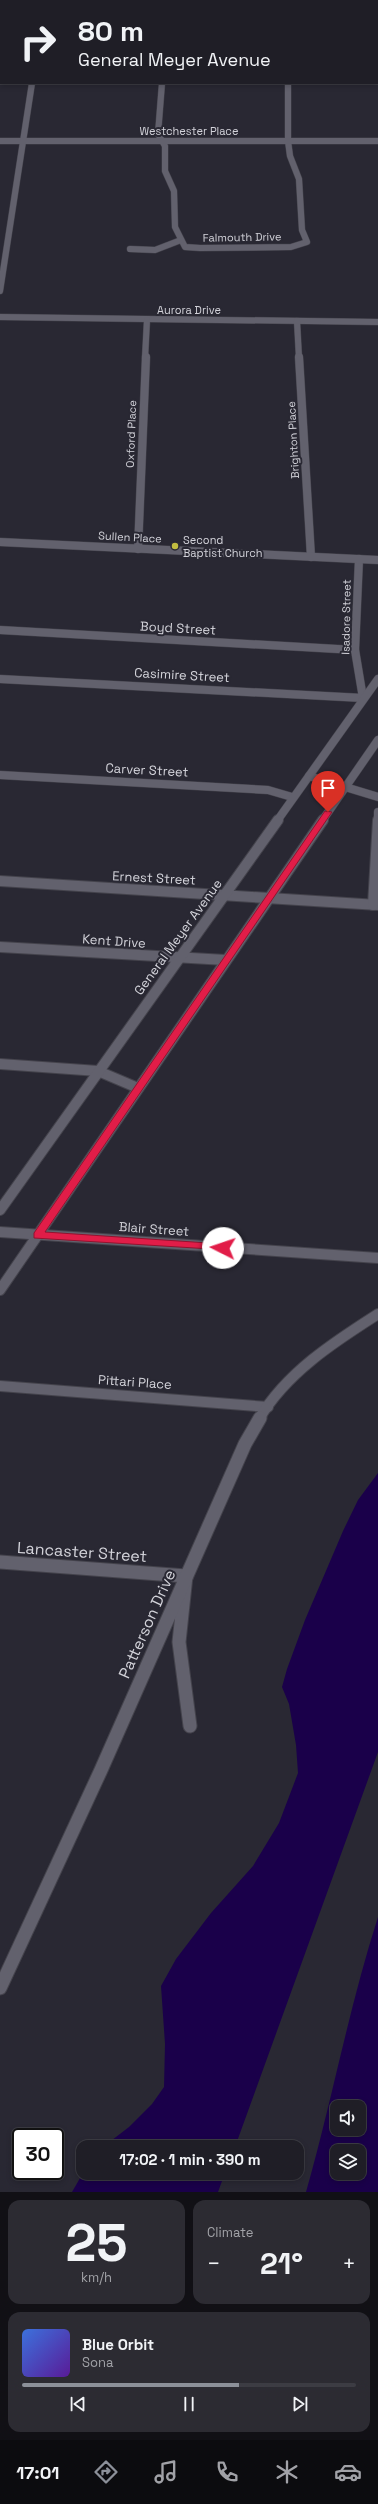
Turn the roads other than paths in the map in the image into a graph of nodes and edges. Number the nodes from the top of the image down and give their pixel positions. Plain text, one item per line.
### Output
1 (32, 84) edge
2 (162, 84) edge
3 (288, 84) edge
4 (0, 140) edge
5 (23, 141) junction
6 (162, 141) junction
7 (288, 141) junction
8 (378, 141) edge
9 (181, 240) junction
10 (130, 249) dead end
11 (0, 291) edge
12 (0, 317) edge
13 (147, 320) junction
14 (297, 321) junction
15 (378, 322) edge
16 (0, 542) edge
17 (138, 548) junction
18 (311, 557) junction
19 (359, 559) junction
20 (378, 560) edge
21 (0, 630) edge
22 (355, 650) junction
23 (0, 678) edge
24 (378, 679) edge
25 (363, 698) junction
26 (378, 740) edge
27 (0, 775) edge
28 (309, 776) junction
29 (346, 788) junction
30 (292, 797) junction
31 (378, 797) edge
32 (378, 812) edge
33 (0, 881) edge
34 (225, 895) junction
35 (268, 898) junction
36 (376, 905) edge
37 (0, 947) edge
38 (178, 958) junction
39 (226, 960) junction
40 (0, 1064) edge
41 (98, 1071) junction
42 (138, 1088) junction
43 (0, 1210) edge
44 (0, 1232) edge
45 (38, 1235) junction
46 (378, 1258) edge
47 (0, 1290) edge
48 (378, 1314) edge
49 (0, 1386) edge
50 (268, 1407) junction
51 (0, 1562) edge
52 (186, 1576) junction
53 (190, 1726) dead end
54 (0, 1988) edge

1 - 5 street
2 - 6 street
3 - 7 street
4 - 5 street, Westchester Place
5 - 6 street, Westchester Place
5 - 11 street
6 - 7 street, Westchester Place
6 - 9 street
7 - 8 street, Westchester Place
7 - 9 street, Falmouth Drive
9 - 10 street
12 - 13 street, Aurora Drive
13 - 14 street, Aurora Drive
13 - 17 street, Oxford Place
14 - 15 street, Aurora Drive
14 - 18 street, Brighton Place
16 - 17 street, Sullen Place
17 - 18 street, Sullen Place
18 - 19 street, Sullen Place
19 - 20 street, Sullen Place
19 - 22 street, Isadore Street
21 - 22 street, Boyd Street
22 - 25 street, Isadore Street
23 - 25 street, Casimire Street
24 - 25 street, General Meyer Avenue
25 - 28 street, General Meyer Avenue
26 - 29 street
27 - 30 street, Carver Street
28 - 29 street
28 - 30 street, General Meyer Avenue
29 - 31 street
29 - 35 street
30 - 34 street, General Meyer Avenue
32 - 36 street
33 - 34 street, Ernest Street
34 - 35 street, Ernest Street
34 - 38 street, General Meyer Avenue
35 - 36 street, Ernest Street
35 - 39 street
37 - 38 street, Kent Drive
38 - 39 street, Kent Drive
38 - 41 street, General Meyer Avenue
39 - 42 street
40 - 41 street
41 - 42 street
41 - 43 street, General Meyer Avenue
42 - 45 street
44 - 45 street, Blair Street
45 - 46 street, Blair Street
45 - 47 street
48 - 50 street, Patterson Drive
49 - 50 street, Pittari Place
50 - 52 street, Patterson Drive
51 - 52 street, Lancaster Street
52 - 53 street
52 - 54 street, Patterson Drive

